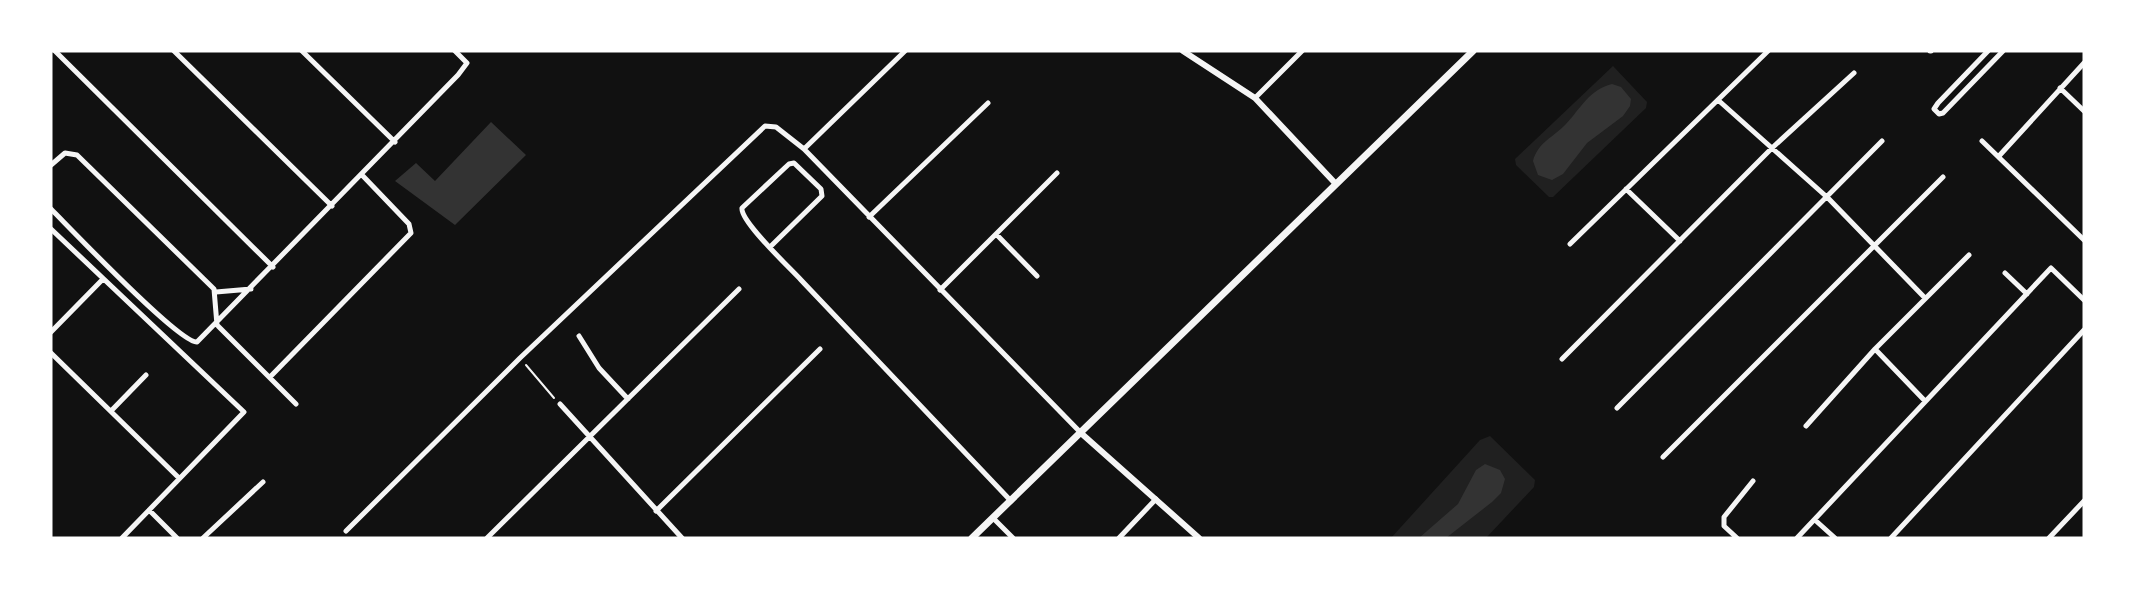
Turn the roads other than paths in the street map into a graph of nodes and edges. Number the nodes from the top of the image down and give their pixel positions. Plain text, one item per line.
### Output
1 (55, 51) edge
2 (174, 51) edge
3 (302, 51) edge
4 (455, 51) edge
5 (905, 51) edge
6 (1183, 51) edge
7 (1302, 51) edge
8 (1473, 51) edge
9 (1768, 51) edge
10 (1988, 51) edge
11 (2003, 51) edge
12 (2084, 63) edge
13 (1854, 73) dead end
14 (2060, 88) junction
15 (1255, 98) junction
16 (1718, 100) junction
17 (988, 103) dead end
18 (2084, 111) edge
19 (1882, 141) dead end
20 (1982, 141) dead end
21 (395, 142) junction
22 (1772, 148) junction
23 (804, 149) junction
24 (1999, 156) junction
25 (51, 164) edge
26 (1057, 173) dead end
27 (362, 175) junction
28 (1943, 177) dead end
29 (1335, 183) junction
30 (1626, 189) junction
31 (1828, 198) junction
32 (332, 206) junction
33 (51, 209) edge
34 (869, 218) junction
35 (51, 229) edge
36 (996, 233) junction
37 (2084, 240) edge
38 (1680, 241) junction
39 (1570, 244) dead end
40 (1875, 244) junction
41 (770, 247) junction
42 (1969, 255) dead end
43 (273, 267) junction
44 (2005, 273) dead end
45 (1037, 276) dead end
46 (103, 279) junction
47 (251, 289) junction
48 (738, 289) dead end
49 (940, 290) junction
50 (216, 292) junction
51 (2027, 294) junction
52 (1925, 298) junction
53 (2084, 300) edge
54 (217, 325) junction
55 (2084, 330) edge
56 (51, 332) edge
57 (579, 335) dead end
58 (820, 349) dead end
59 (1875, 349) junction
60 (51, 353) edge
61 (1562, 359) dead end
62 (146, 375) dead end
63 (270, 377) junction
64 (628, 400) junction
65 (1925, 401) junction
66 (296, 404) dead end
67 (560, 404) road end
68 (1617, 408) dead end
69 (111, 411) junction
70 (1807, 426) dead end
71 (1082, 434) junction
72 (590, 439) junction
73 (1663, 457) dead end
74 (179, 478) junction
75 (1753, 481) dead end
76 (263, 482) dead end
77 (1156, 499) junction
78 (1011, 501) junction
79 (2084, 501) edge
80 (149, 510) junction
81 (656, 511) junction
82 (993, 518) junction
83 (1815, 520) junction
84 (346, 531) dead end
85 (122, 538) edge
86 (177, 538) edge
87 (203, 538) edge
88 (487, 538) edge
89 (682, 538) edge
90 (972, 538) edge
91 (1013, 538) edge
92 (1119, 538) edge
93 (1199, 538) edge
94 (1737, 538) edge
95 (1797, 538) edge
96 (1835, 538) edge
97 (1891, 538) edge
98 (2049, 538) edge

1 - 43 street
2 - 32 street
3 - 21 street
4 - 21 street
5 - 23 street
6 - 15 street
7 - 15 street
8 - 29 main road
9 - 16 street
10 - 11 street
12 - 14 street
13 - 22 street
14 - 18 street
14 - 24 street
15 - 29 street
16 - 22 street
16 - 30 street
17 - 34 street
19 - 31 street
20 - 24 street
21 - 27 street
22 - 31 street
22 - 38 street
23 - 34 street
23 - 84 street
24 - 37 street
25 - 50 street
26 - 36 street
27 - 32 street
27 - 63 street
28 - 40 street
29 - 71 main road
30 - 38 street
30 - 39 street
31 - 40 street
31 - 68 street
32 - 43 street
33 - 54 street
34 - 49 street
35 - 46 street
36 - 45 street
36 - 49 street
38 - 61 street
40 - 52 street
40 - 73 street
41 - 41 street
41 - 78 street
42 - 52 street
43 - 47 street
44 - 51 street
46 - 56 street
46 - 74 street
47 - 50 street
47 - 54 street
48 - 64 street
49 - 71 street
50 - 54 street
51 - 53 street
51 - 65 street
52 - 59 street
54 - 63 street
55 - 97 street
57 - 64 street
58 - 81 street
59 - 65 street
59 - 70 street
60 - 69 street
62 - 69 street
63 - 66 street
64 - 72 street
65 - 83 street
67 - 72 street
69 - 74 street
71 - 77 street
71 - 78 main road
72 - 81 street
72 - 88 street
74 - 80 street
75 - 94 street
76 - 87 street
77 - 92 street
77 - 93 street
78 - 82 main road
79 - 98 street
80 - 85 street
80 - 86 street
81 - 89 street
82 - 90 main road
82 - 91 street
83 - 95 street
83 - 96 street

